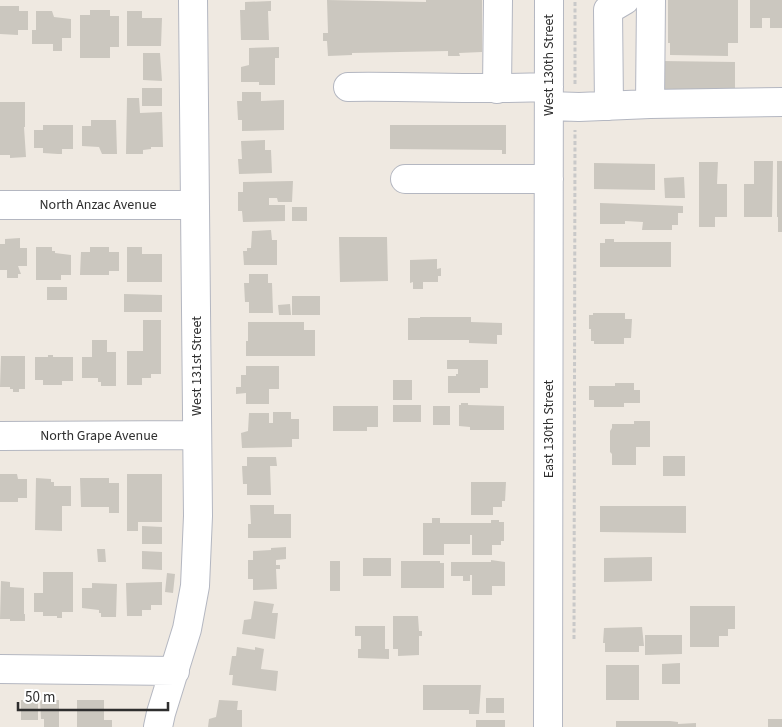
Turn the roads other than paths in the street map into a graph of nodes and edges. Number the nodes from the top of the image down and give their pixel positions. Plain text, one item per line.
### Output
1 (193, 0) edge
2 (498, 0) edge
3 (549, 0) edge
4 (625, 0) edge
5 (651, 0) edge
6 (348, 87) dead end
7 (497, 88) junction
8 (782, 102) edge
9 (650, 104) junction
10 (609, 106) junction
11 (555, 108) junction
12 (405, 179) dead end
13 (549, 179) junction
14 (0, 205) edge
15 (195, 205) junction
16 (197, 435) junction
17 (0, 436) edge
18 (0, 669) edge
19 (175, 672) junction
20 (158, 727) edge
21 (548, 727) edge

1 - 15 street, West 131st Street
2 - 7 street
3 - 11 street, West 130th Street
4 - 10 street
5 - 9 street
6 - 7 street
7 - 11 street
8 - 9 street
9 - 10 street
10 - 11 street
11 - 13 street, East 130th Street
12 - 13 street
13 - 21 street, East 130th Street
14 - 15 street, North Anzac Avenue
15 - 16 street, West 131st Street
16 - 17 street, North Grape Avenue
16 - 19 street, West 131st Street
18 - 19 street
19 - 20 street, West 131st Street

